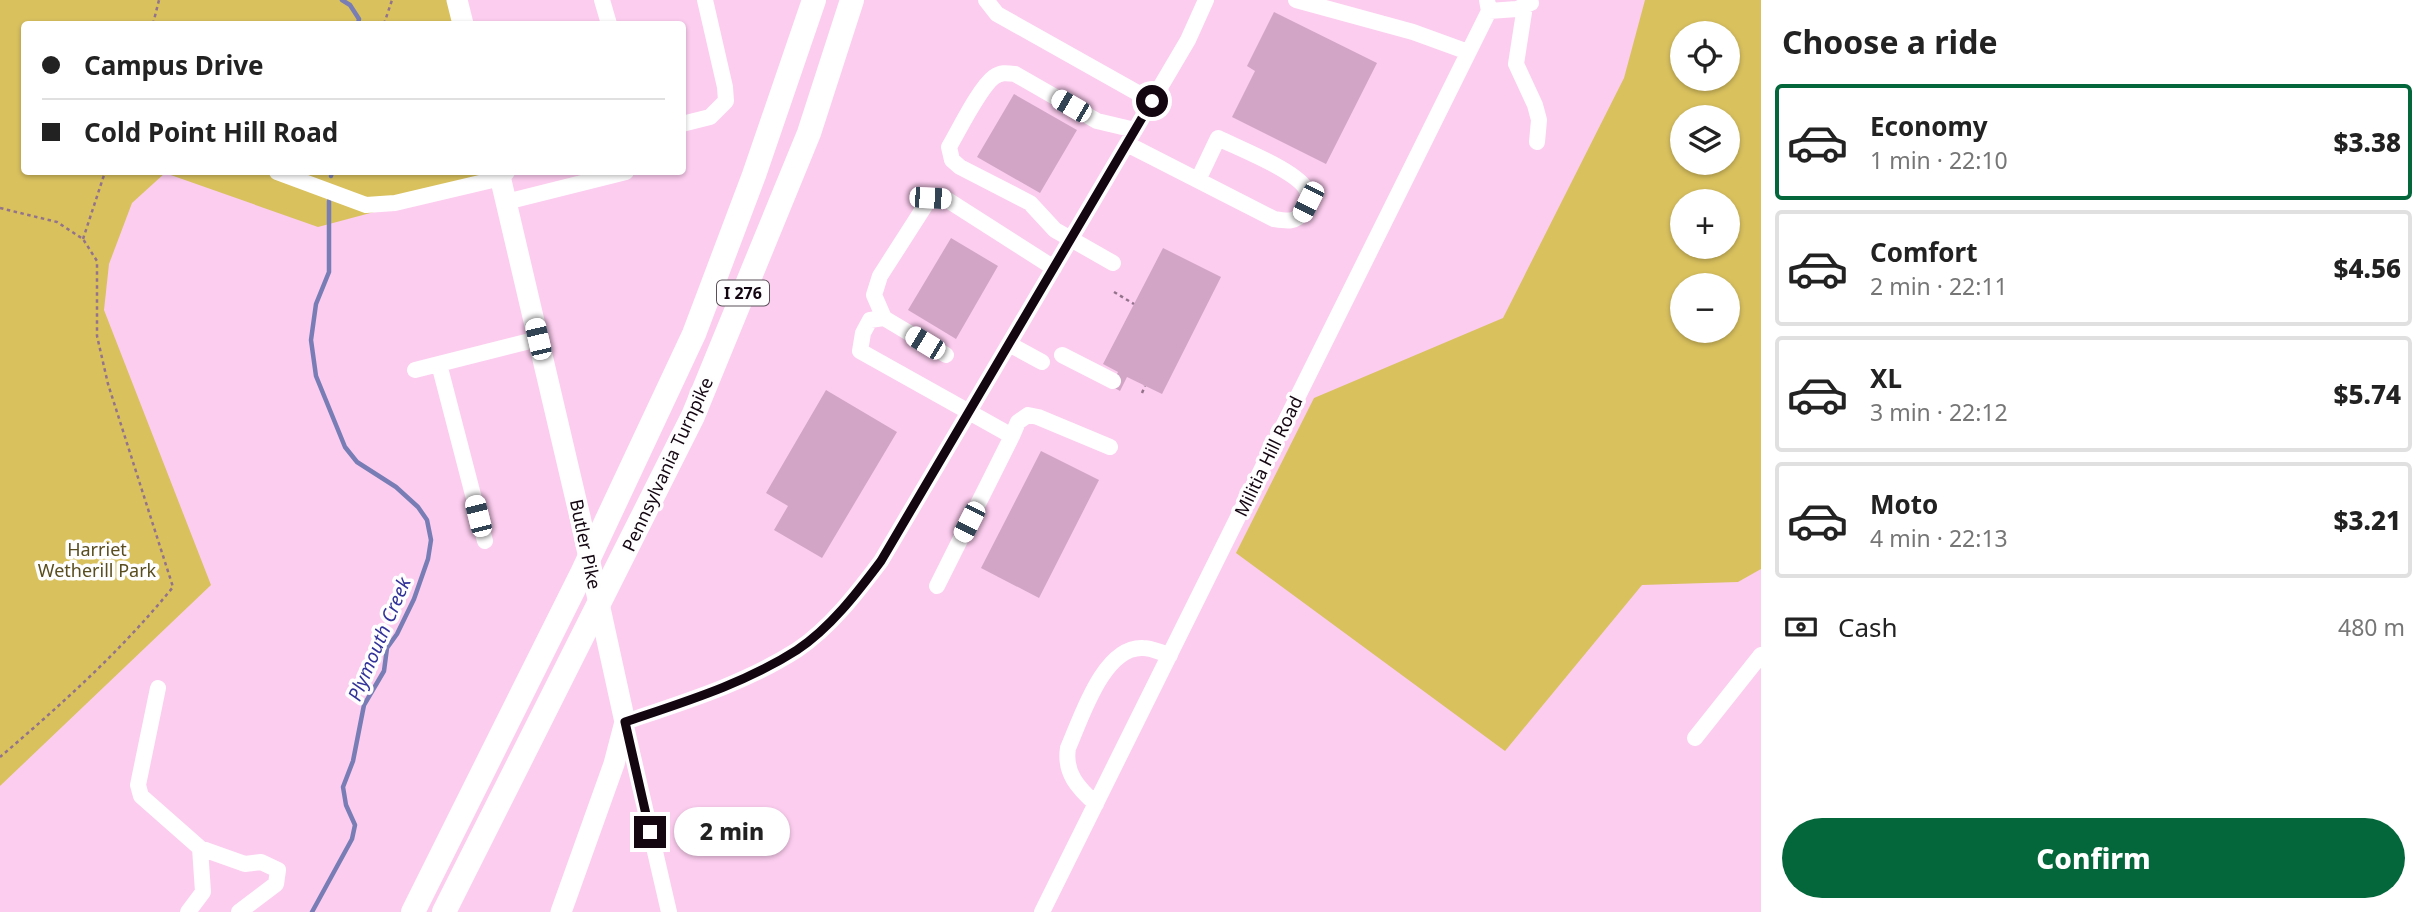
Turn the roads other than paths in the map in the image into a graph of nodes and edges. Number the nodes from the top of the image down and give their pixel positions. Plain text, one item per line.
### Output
1 (457, 0) edge
2 (602, 0) edge
3 (705, 0) edge
4 (814, 0) edge
5 (852, 0) edge
6 (986, 0) edge
7 (1206, 0) edge
8 (1296, 0) edge
9 (1529, 3) edge
10 (1488, 5) edge
11 (462, 21) edge
12 (608, 21) edge
13 (1468, 52) junction
14 (1152, 101) junction
15 (686, 123) edge
16 (1131, 137) junction
17 (1537, 142) dead end
18 (285, 175) edge
19 (498, 175) edge
20 (502, 175) edge
21 (614, 175) edge
22 (1198, 180) junction
23 (506, 202) junction
24 (1072, 238) junction
25 (1113, 263) dead end
26 (1054, 268) junction
27 (884, 318) junction
28 (538, 339) junction
29 (1009, 344) junction
30 (946, 355) dead end
31 (1062, 355) dead end
32 (1042, 362) dead end
33 (439, 364) junction
34 (415, 370) dead end
35 (1113, 381) dead end
36 (969, 411) junction
37 (1012, 436) junction
38 (1110, 447) dead end
39 (485, 541) dead end
40 (937, 586) dead end
41 (1170, 655) junction
42 (1761, 655) edge
43 (158, 688) dead end
44 (625, 722) junction
45 (1695, 738) dead end
46 (1096, 804) junction
47 (200, 848) junction
48 (188, 912) edge
49 (239, 912) edge
50 (413, 912) edge
51 (444, 912) edge
52 (561, 912) edge
53 (669, 912) edge
54 (1042, 912) edge

1 - 11 main road
2 - 12 street
3 - 15 street
4 - 50 highway, Pennsylvania Turnpike / I 276
5 - 51 highway, Pennsylvania Turnpike / I 276
6 - 14 street
7 - 14 street
8 - 13 street
9 - 10 street
9 - 17 street
10 - 13 street, Militia Hill Road
13 - 41 street, Militia Hill Road
14 - 16 street
16 - 22 street
16 - 24 street
16 - 24 street
18 - 19 street
20 - 23 main road, Butler Pike
21 - 23 street
22 - 22 street
23 - 28 main road, Butler Pike
24 - 25 street
24 - 26 street
26 - 27 street
26 - 29 street
27 - 30 street
27 - 36 street
28 - 33 street
28 - 44 main road, Butler Pike
29 - 32 street
29 - 36 street
31 - 35 street
33 - 34 street
33 - 39 street
36 - 37 street
36 - 44 street
37 - 38 street
37 - 40 street
41 - 46 street, Militia Hill Road
41 - 46 street
42 - 45 street
43 - 47 street
44 - 52 main road, Butler Pike
44 - 53 street
46 - 54 street, Militia Hill Road
47 - 48 street
47 - 49 street

